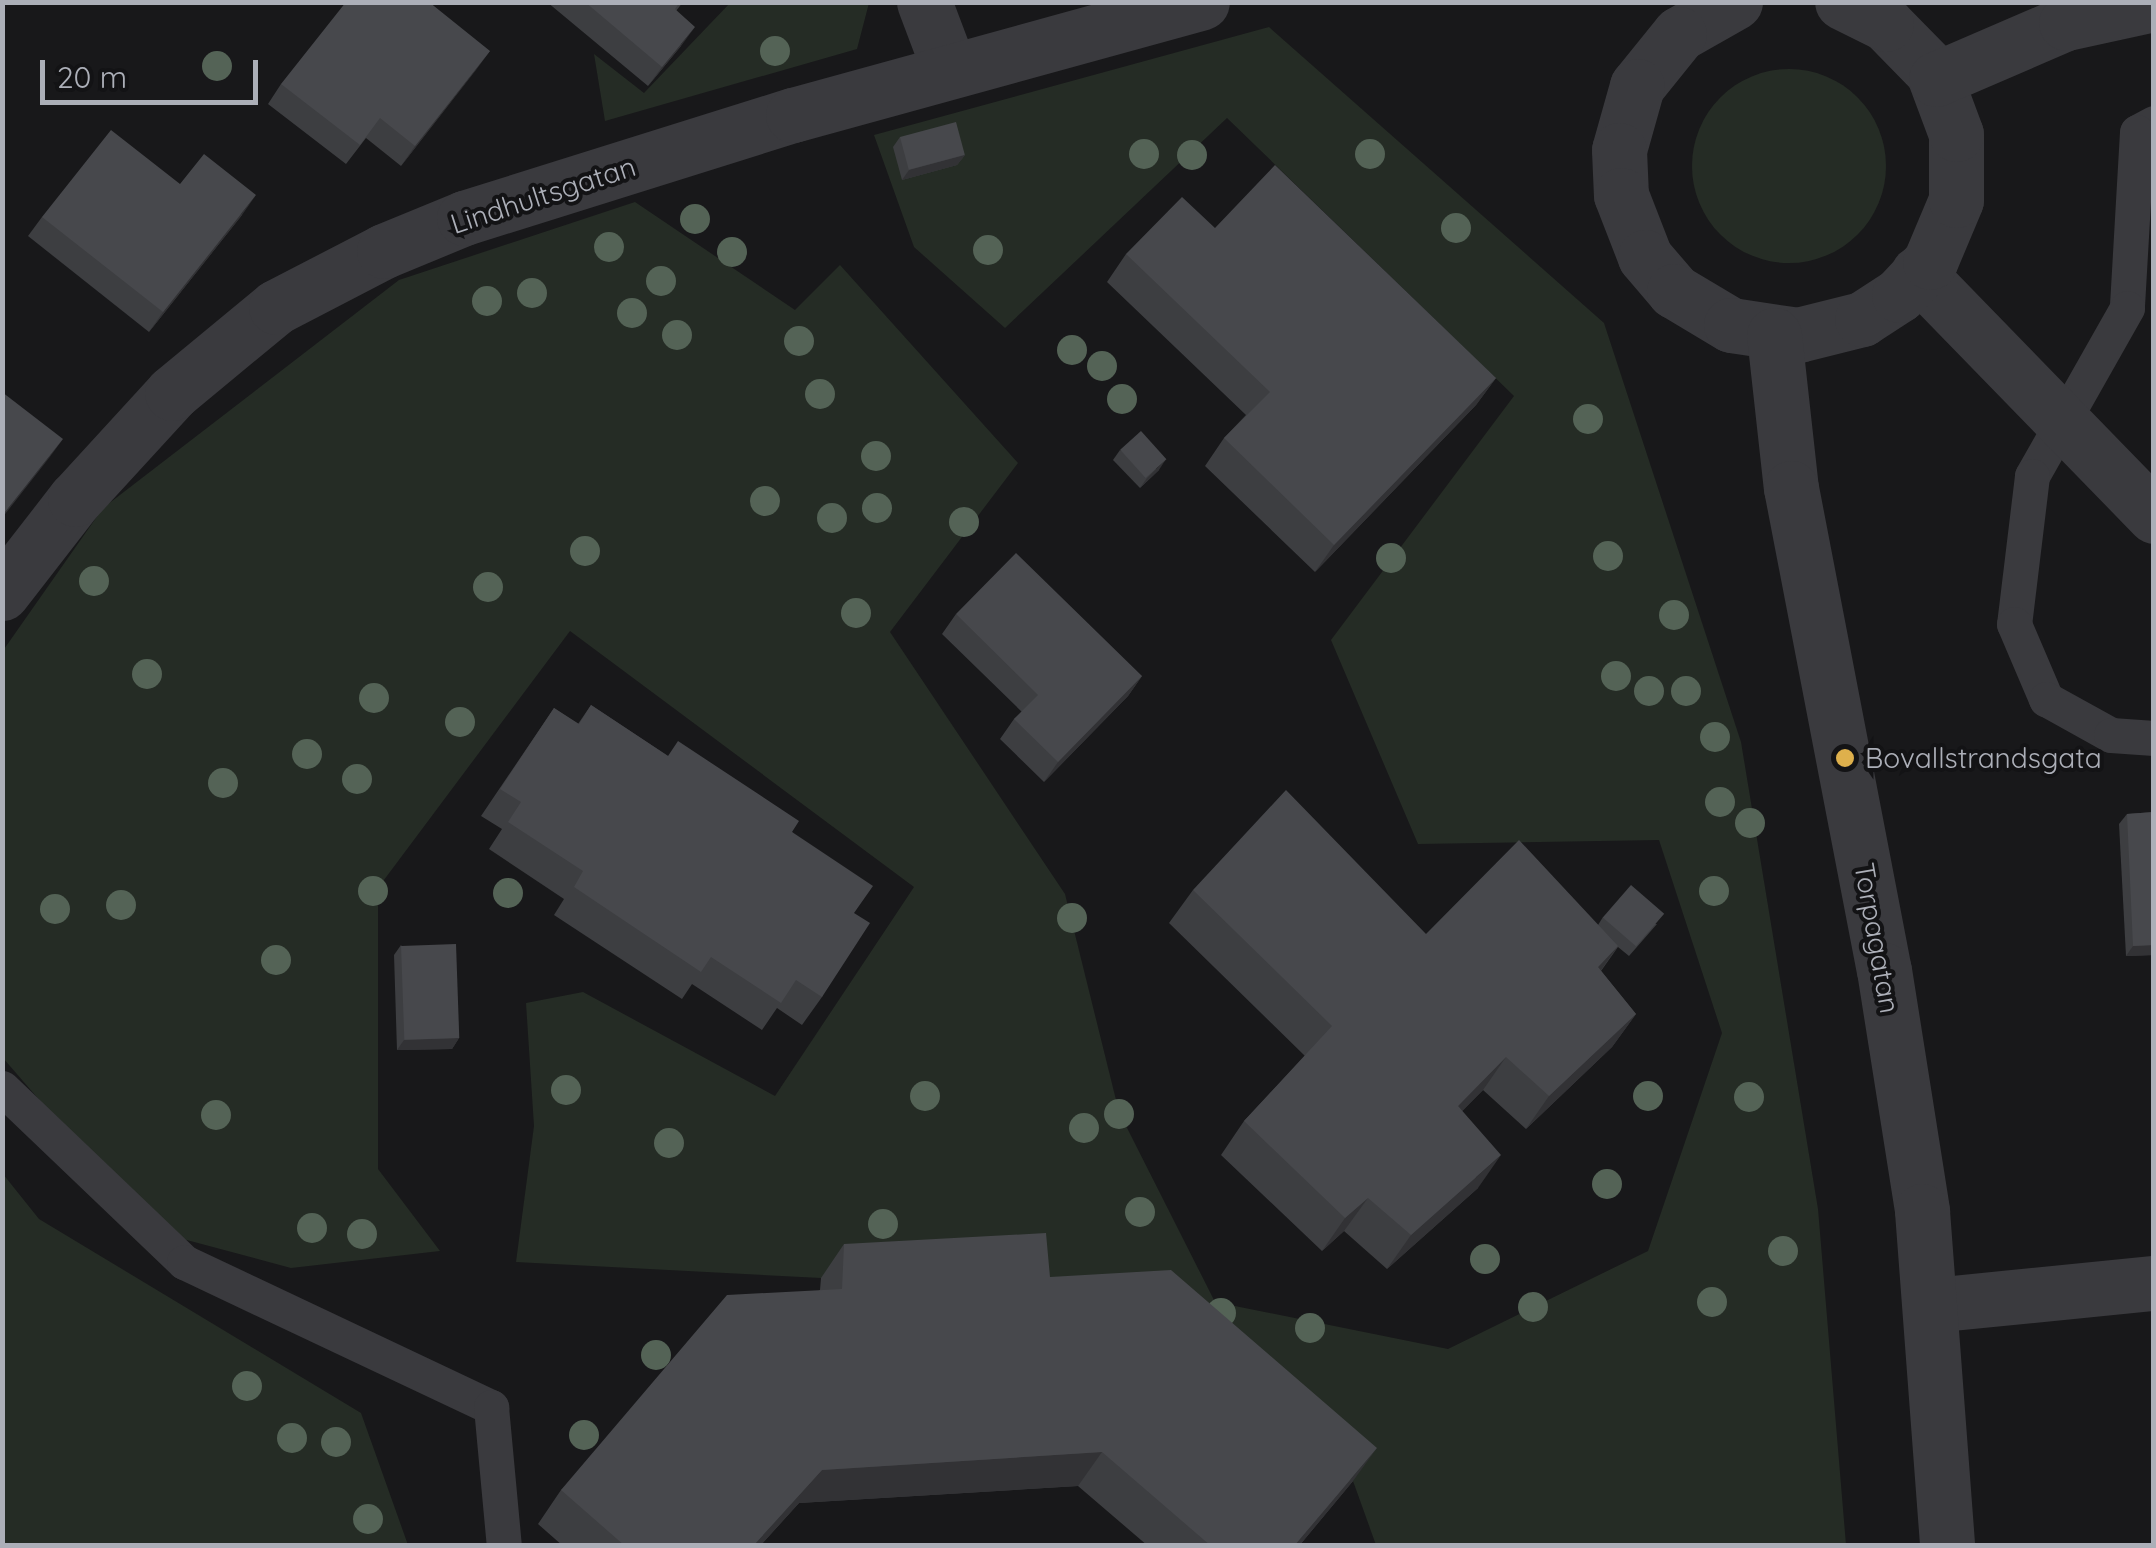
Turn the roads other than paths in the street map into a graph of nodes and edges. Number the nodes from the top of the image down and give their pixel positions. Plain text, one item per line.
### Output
1 (924, 2) edge
2 (1202, 2) edge
3 (1842, 2) edge
4 (2154, 4) edge
5 (1712, 7) edge
6 (2095, 8) edge
7 (949, 68) junction
8 (1936, 79) junction
9 (2154, 123) edge
10 (1918, 273) junction
11 (1774, 335) junction
12 (2060, 420) junction
13 (2154, 516) edge
14 (2, 592) edge
15 (2154, 738) edge
16 (2, 1088) edge
17 (2154, 1283) edge
18 (1932, 1305) junction
19 (504, 1546) edge
20 (1947, 1546) edge

1 - 7 street
2 - 7 street, Lindhultsgatan
3 - 8 street
4 - 6 street
5 - 11 street
6 - 8 street
7 - 14 street, Lindhultsgatan
8 - 10 street
9 - 12 lane
10 - 11 street
10 - 12 street
11 - 18 street, Torpagatan
12 - 13 street
12 - 15 lane
16 - 19 lane
17 - 18 street
18 - 20 street, Torpagatan

